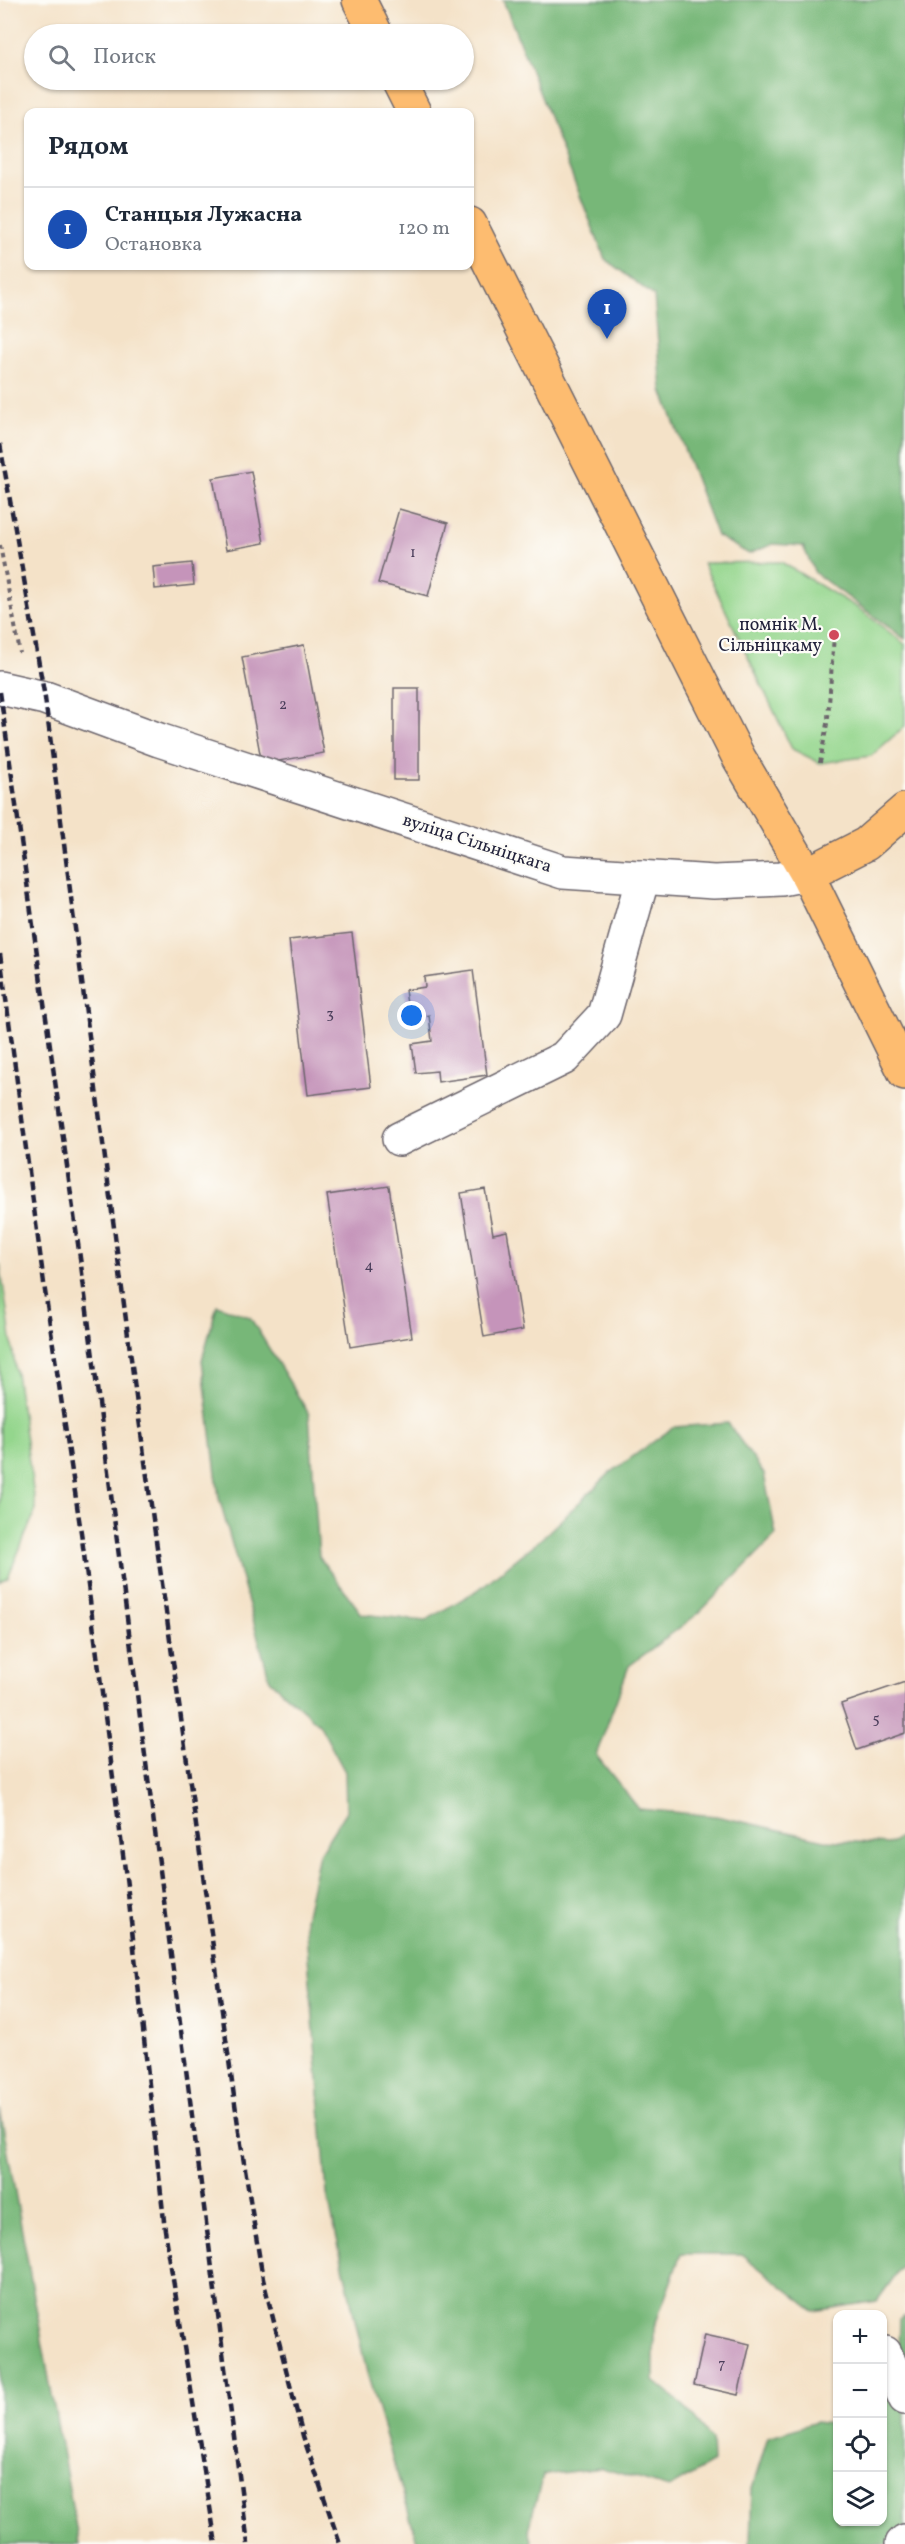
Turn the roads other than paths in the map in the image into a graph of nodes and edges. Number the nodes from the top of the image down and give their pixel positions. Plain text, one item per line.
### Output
1 (359, 0) edge
2 (371, 24) edge
3 (403, 90) edge
4 (412, 108) edge
5 (474, 232) edge
6 (0, 688) edge
7 (905, 810) edge
8 (807, 874) junction
9 (643, 877) junction
10 (905, 1073) edge
11 (399, 1138) dead end
12 (887, 2357) edge
13 (905, 2398) edge

1 - 2 main road
3 - 4 main road
5 - 8 main road
6 - 9 street, вуліца Сільніцкага
7 - 8 main road
8 - 9 street, вуліца Сільніцкага
8 - 10 main road
9 - 11 street
12 - 13 street

